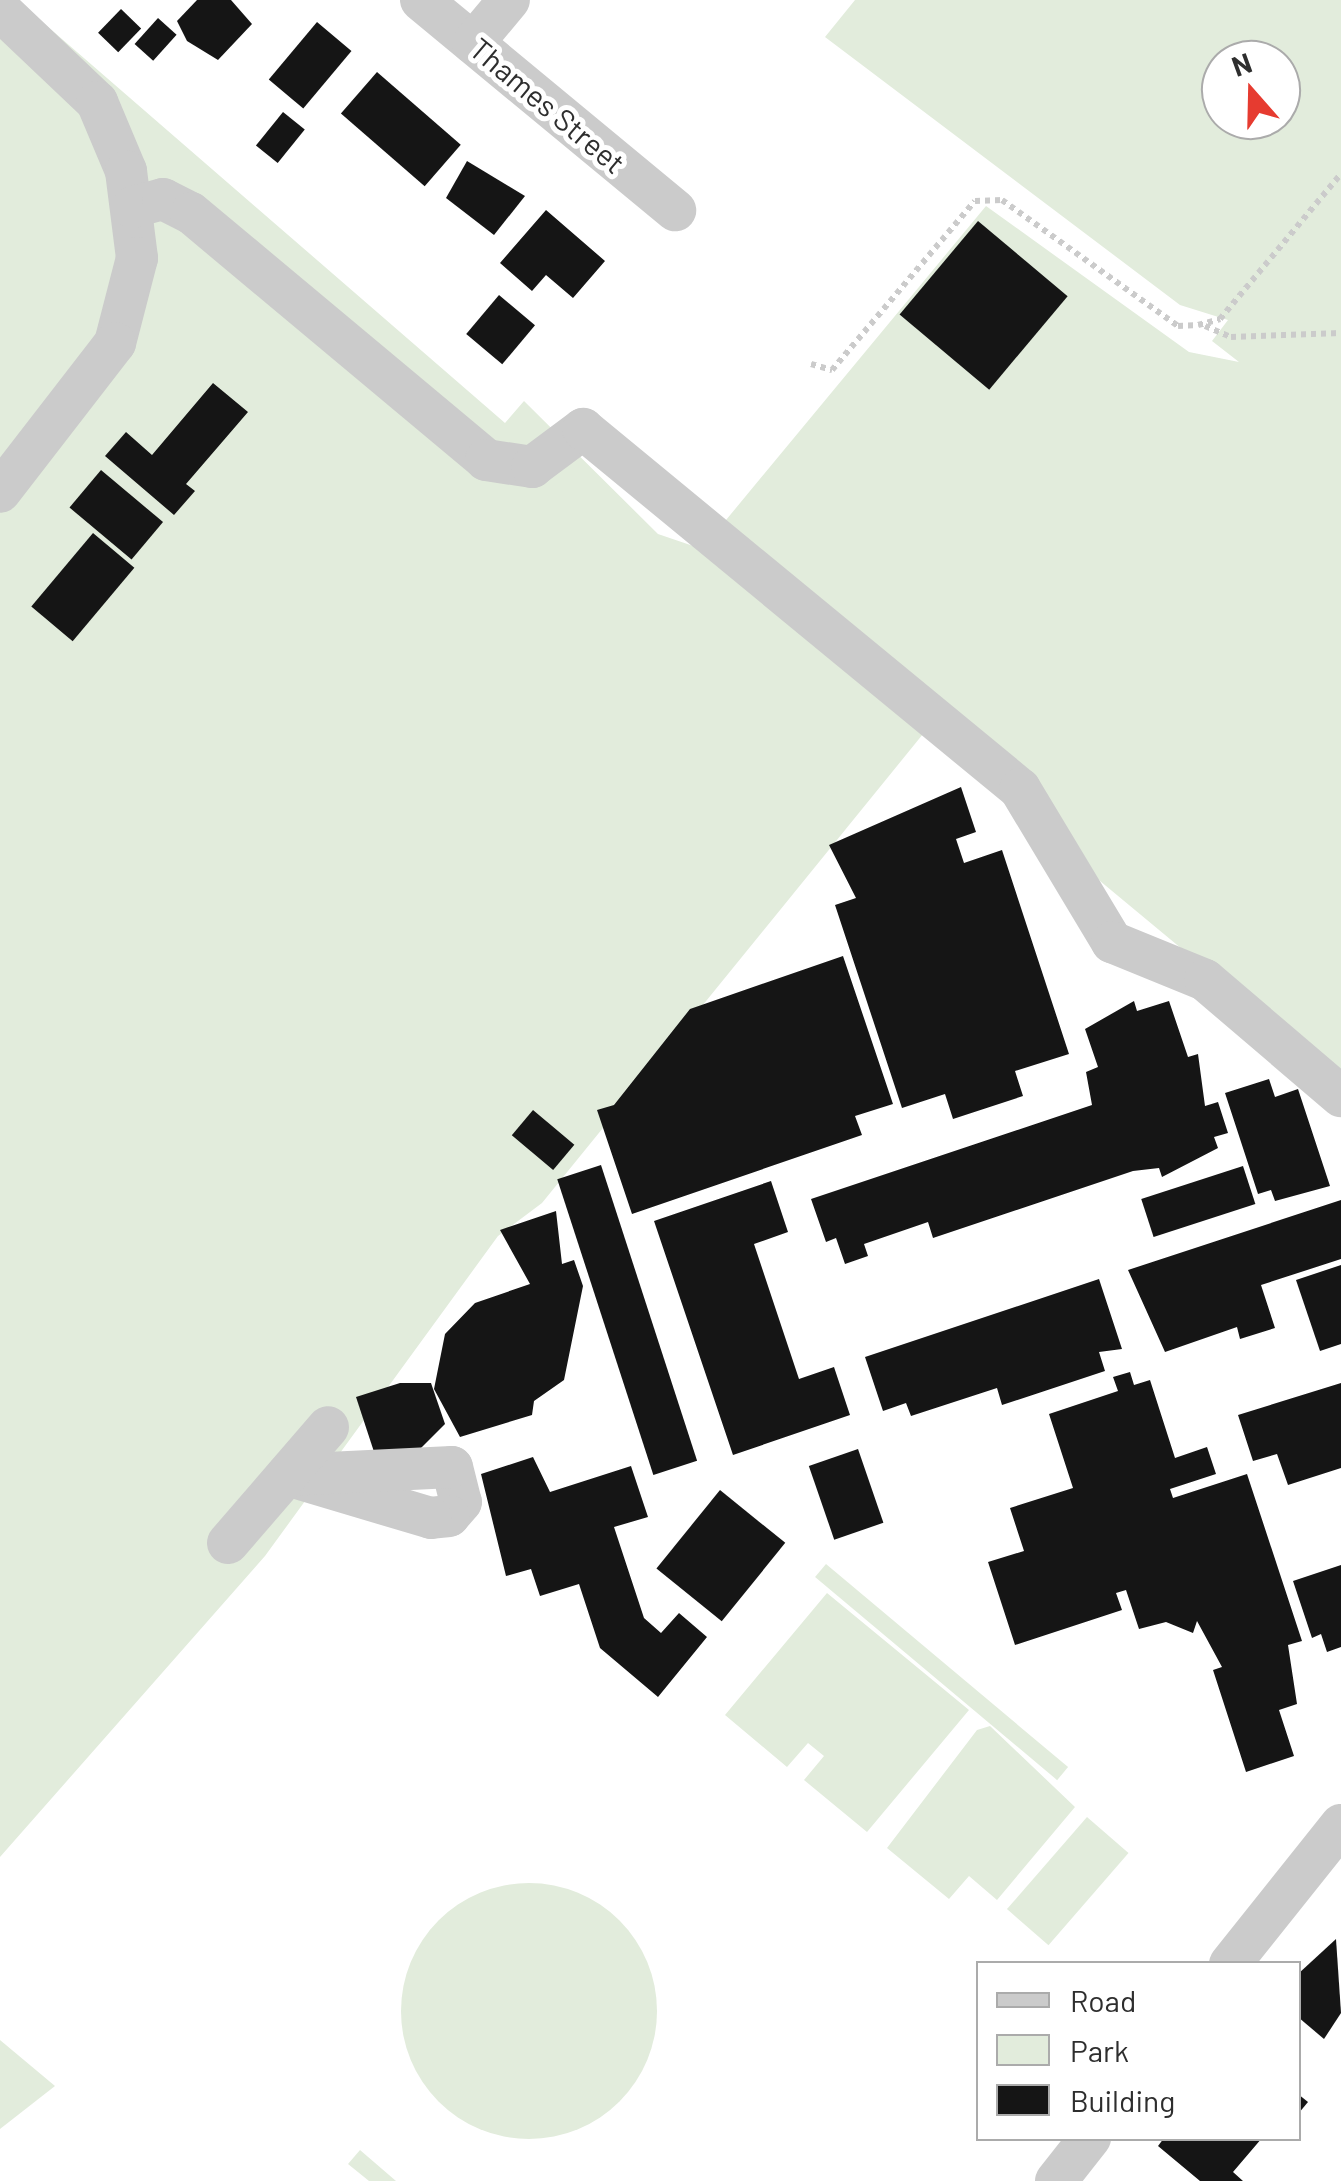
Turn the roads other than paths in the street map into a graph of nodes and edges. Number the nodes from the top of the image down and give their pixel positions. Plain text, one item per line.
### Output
1 (421, 0) edge
2 (509, 0) edge
3 (0, 10) edge
4 (474, 43) junction
5 (133, 207) junction
6 (675, 210) dead end
7 (0, 492) edge
8 (1341, 1096) edge
9 (328, 1426) dead end
10 (228, 1543) dead end
11 (1341, 1824) edge
12 (1232, 1961) edge
13 (1088, 2141) edge
14 (1056, 2181) edge

1 - 4 street, Thames Street
2 - 4 street
3 - 5 street
4 - 6 street, Thames Street
5 - 7 street
5 - 8 street
9 - 10 street
11 - 12 street
13 - 14 street

